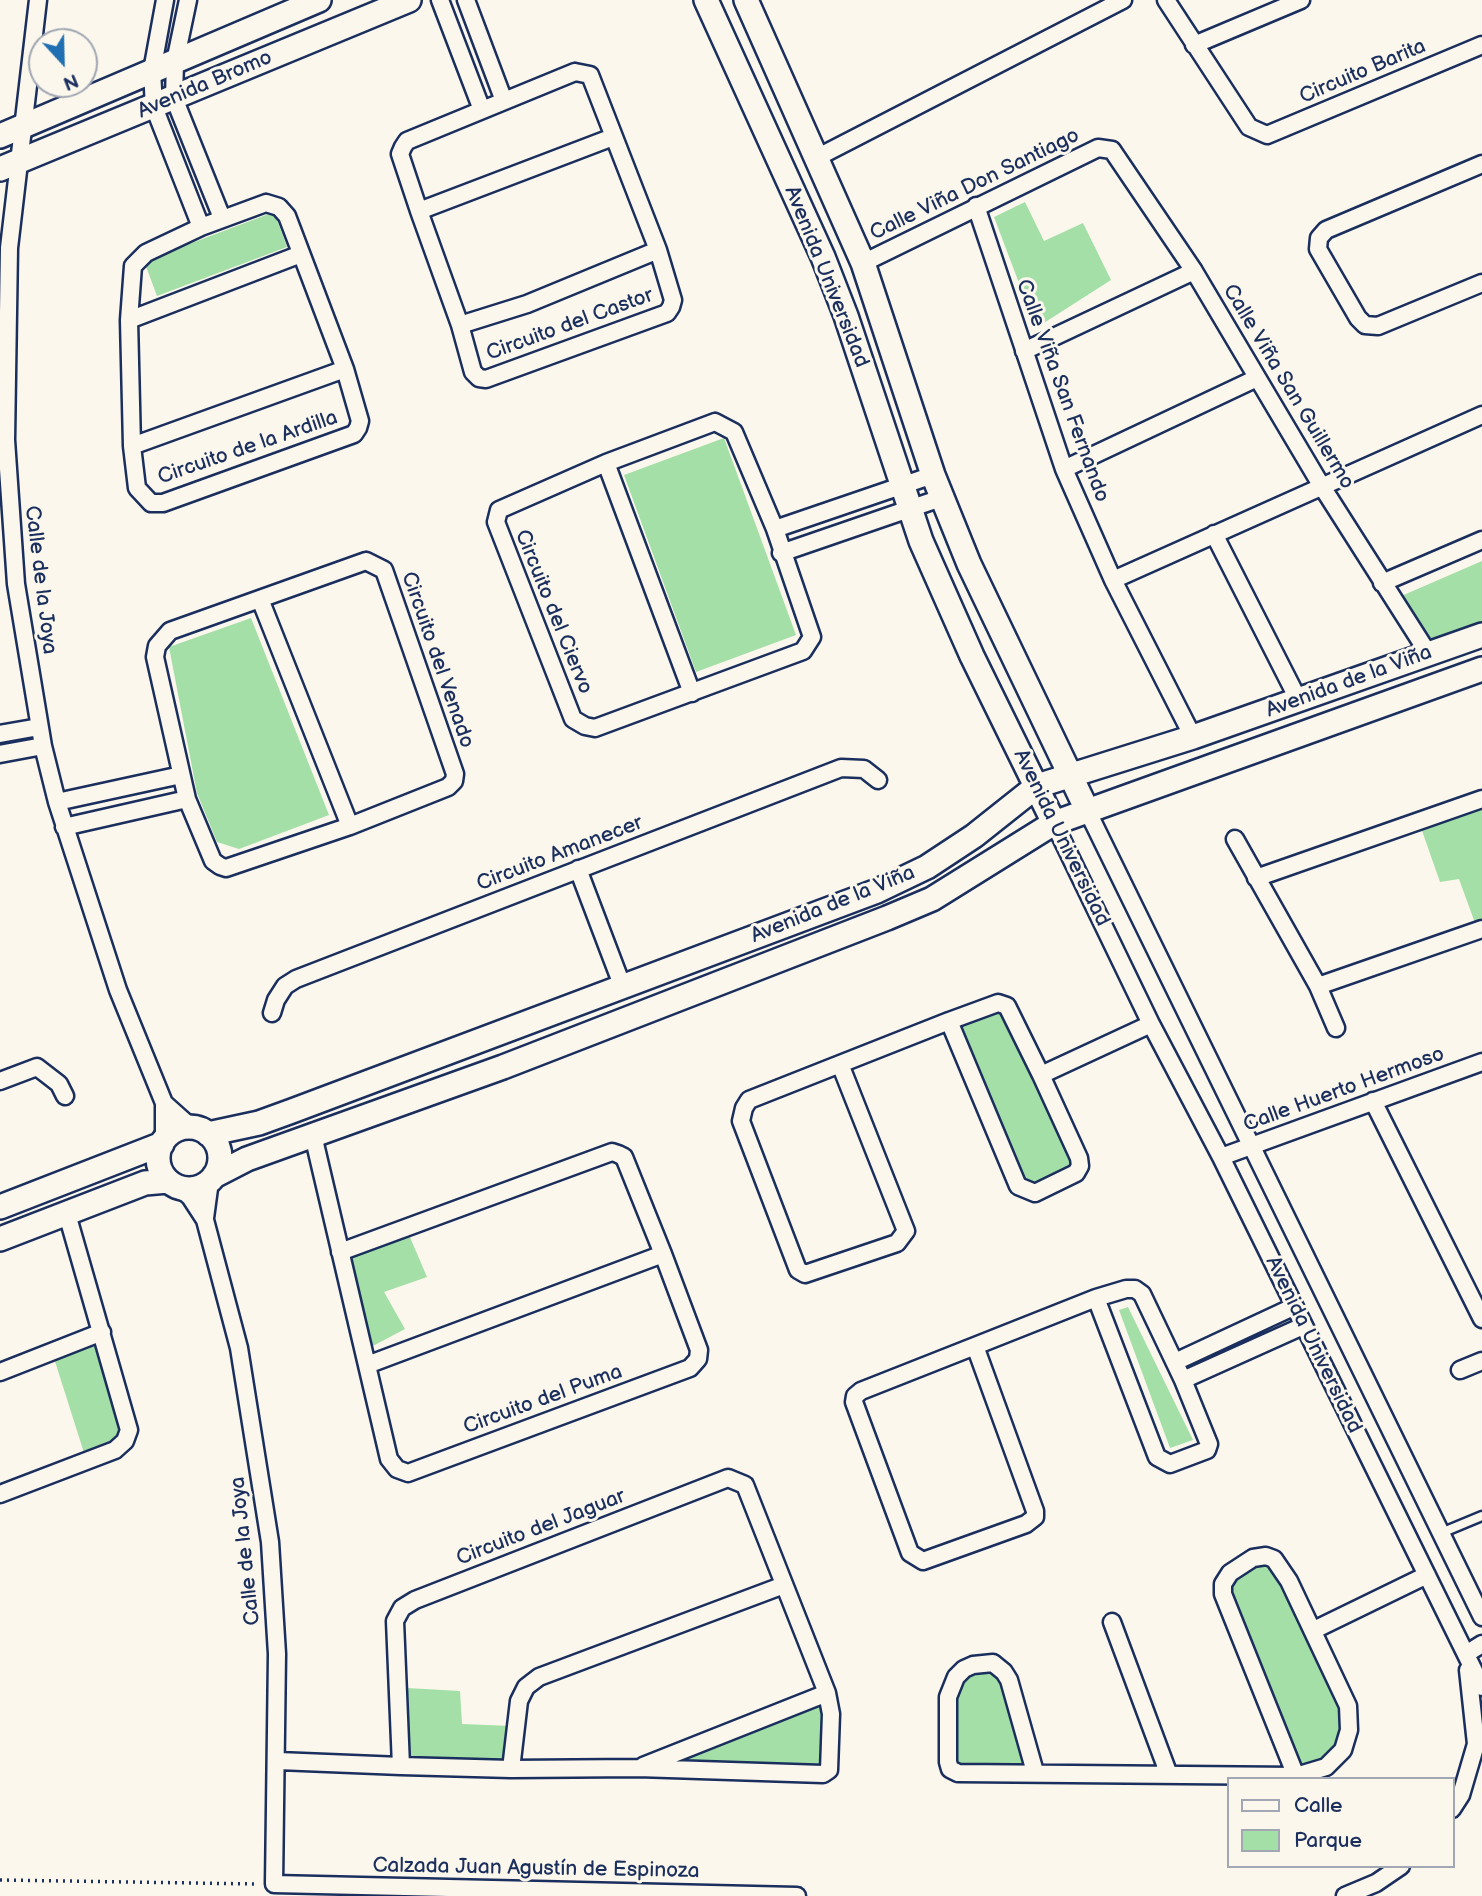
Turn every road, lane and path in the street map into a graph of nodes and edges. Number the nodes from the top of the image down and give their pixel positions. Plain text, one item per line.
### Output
1 (38, 0) edge
2 (165, 0) edge
3 (188, 0) edge
4 (319, 0) edge
5 (409, 0) edge
6 (440, 0) edge
7 (466, 0) edge
8 (706, 0) edge
9 (746, 0) edge
10 (1123, 0) edge
11 (1166, 0) edge
12 (1301, 0) edge
13 (1194, 45) junction
14 (1482, 45) edge
15 (175, 62) junction
16 (152, 71) junction
17 (504, 101) junction
18 (164, 103) junction
19 (482, 110) junction
20 (24, 126) junction
21 (0, 136) edge
22 (613, 137) junction
23 (1106, 147) joint
24 (818, 157) junction
25 (1482, 164) edge
26 (9, 165) edge
27 (976, 206) junction
28 (419, 211) junction
29 (222, 218) junction
30 (201, 227) junction
31 (658, 250) junction
32 (301, 254) junction
33 (863, 263) junction
34 (1194, 271) junction
35 (1482, 283) edge
36 (129, 320) junction
37 (460, 325) junction
38 (1024, 351) junction
39 (345, 369) junction
40 (1257, 378) junction
41 (1482, 415) edge
42 (132, 446) junction
43 (606, 463) junction
44 (1064, 469) junction
45 (933, 475) junction
46 (1321, 485) junction
47 (901, 486) junction
48 (942, 498) junction
49 (909, 509) junction
50 (775, 529) junction
51 (1214, 534) junction
52 (1482, 540) edge
53 (781, 554) junction
54 (1113, 580) junction
55 (1382, 583) junction
56 (260, 599) junction
57 (1482, 635) edge
58 (1428, 653) junction
59 (1482, 669) edge
60 (692, 693) junction
61 (1299, 701) junction
62 (39, 727) junction
63 (0, 734) edge
64 (1193, 737) junction
65 (43, 746) junction
66 (0, 754) edge
67 (181, 775) junction
68 (1070, 776) junction
69 (878, 780) dead end
70 (1037, 786) junction
71 (187, 799) junction
72 (1482, 799) edge
73 (57, 802) junction
74 (1087, 810) junction
75 (1055, 822) junction
76 (350, 826) junction
77 (64, 827) junction
78 (1235, 839) dead end
79 (578, 869) junction
80 (1256, 878) junction
81 (1482, 929) edge
82 (705, 955) junction
83 (716, 984) junction
84 (622, 985) junction
85 (1318, 986) junction
86 (272, 1013) dead end
87 (949, 1021) junction
88 (1151, 1024) junction
89 (1336, 1028) dead end
90 (491, 1036) junction
91 (1482, 1062) edge
92 (840, 1064) junction
93 (503, 1067) junction
94 (1041, 1075) junction
95 (0, 1081) edge
96 (65, 1096) dead end
97 (1373, 1101) junction
98 (164, 1103) junction
99 (200, 1131) junction
100 (313, 1135) junction
101 (163, 1142) junction
102 (1252, 1146) junction
103 (1221, 1157) junction
104 (212, 1178) junction
105 (174, 1184) junction
106 (0, 1207) edge
107 (66, 1214) junction
108 (205, 1220) junction
109 (0, 1239) edge
110 (340, 1252) junction
111 (663, 1254) junction
112 (1096, 1298) junction
113 (1293, 1307) junction
114 (1482, 1319) edge
115 (1303, 1326) junction
116 (102, 1332) junction
117 (975, 1346) junction
118 (1482, 1361) edge
119 (1175, 1362) junction
120 (367, 1365) junction
121 (1460, 1370) dead end
122 (0, 1372) edge
123 (1183, 1381) junction
124 (0, 1494) edge
125 (1482, 1516) edge
126 (1441, 1533) junction
127 (1427, 1575) junction
128 (784, 1585) junction
129 (1482, 1617) edge
130 (1112, 1622) dead end
131 (1314, 1630) junction
132 (1482, 1644) edge
133 (1466, 1654) junction
134 (1482, 1687) edge
135 (827, 1693) junction
136 (278, 1761) junction
137 (401, 1766) junction
138 (638, 1768) junction
139 (511, 1769) junction
140 (1035, 1772) junction
141 (1169, 1775) junction
142 (1296, 1776) junction
143 (1454, 1806) edge
144 (1398, 1868) edge
145 (0, 1880) edge
146 (274, 1884) junction
147 (797, 1896) edge
148 (1345, 1896) edge

1 - 20 street, Calle de la Joya
2 - 16 street
3 - 15 street
4 - 15 street, Avenida Bromo
5 - 18 street, Avenida Bromo
6 - 19 street
7 - 17 street
8 - 47 street, Avenida Universidad
9 - 24 street, Avenida Universidad
10 - 24 street
11 - 13 street
12 - 13 street
13 - 14 street, Circuito Barita
15 - 16 street, Avenida Bromo
15 - 18 street
16 - 18 street
16 - 20 street, Avenida Bromo
17 - 19 street, Circuito del Castor
17 - 22 street, Circuito del Castor
18 - 26 street, Avenida Bromo
18 - 29 street
18 - 30 street
19 - 28 street, Circuito del Castor
20 - 21 street, Avenida Bromo
20 - 26 street, Calle de la Joya
22 - 28 street
22 - 31 street, Circuito del Castor
23 - 27 street, Calle Viña Don Santiago
23 - 34 street, Calle Viña San Guillermo
24 - 33 street, Avenida Universidad
25 - 35 street
26 - 62 street, Calle de la Joya
27 - 33 street, Calle Viña Don Santiago
27 - 38 street, Calle Viña San Fernando
28 - 37 street, Circuito del Castor
29 - 30 street, Circuito de la Ardilla
29 - 32 street, Circuito de la Ardilla
30 - 36 street, Circuito de la Ardilla
31 - 37 street, Circuito del Castor
31 - 37 street, Circuito del Castor
32 - 36 street
32 - 39 street, Circuito de la Ardilla
33 - 45 street, Avenida Universidad
34 - 38 street
34 - 40 street, Calle Viña San Guillermo
36 - 42 street, Circuito de la Ardilla
38 - 44 street, Calle Viña San Fernando
39 - 42 street, Circuito de la Ardilla
39 - 42 street, Circuito de la Ardilla
40 - 44 street
40 - 46 street, Calle Viña San Guillermo
41 - 46 street
43 - 50 street, Circuito del Ciervo
43 - 60 street
43 - 60 street, Circuito del Ciervo
44 - 54 street, Calle Viña San Fernando
45 - 47 street
45 - 48 street, Avenida Universidad
46 - 51 street
46 - 55 street, Calle Viña San Guillermo
47 - 49 street, Avenida Universidad
47 - 50 street
48 - 49 street
48 - 68 street, Avenida Universidad
49 - 53 street
49 - 70 street, Avenida Universidad
50 - 53 street, Circuito del Ciervo
51 - 54 street
51 - 61 street
52 - 55 street
53 - 60 street, Circuito del Ciervo
54 - 64 street, Calle Viña San Fernando
55 - 58 street, Calle Viña San Guillermo
56 - 67 street, Circuito del Venado
56 - 76 street
56 - 76 street, Circuito del Venado
57 - 58 street, Avenida de la Viña
58 - 61 street, Avenida de la Viña
59 - 74 street, Avenida de la Viña
61 - 64 street, Avenida de la Viña
62 - 63 street
62 - 65 street, Calle de la Joya
64 - 68 street, Avenida de la Viña
65 - 66 street
65 - 73 street, Calle de la Joya
67 - 71 street, Circuito del Venado
67 - 73 street
68 - 70 street, Avenida de la Viña
68 - 74 street, Avenida Universidad
69 - 79 street, Circuito Amanecer
70 - 75 street, Avenida Universidad
70 - 82 street, Avenida de la Viña
71 - 76 street, Circuito del Venado
71 - 77 street
72 - 80 street
73 - 77 street, Calle de la Joya
74 - 75 street, Avenida de la Viña
74 - 102 street, Avenida Universidad
75 - 83 street, Avenida de la Viña
75 - 88 street, Avenida Universidad
77 - 98 street, Calle de la Joya
78 - 80 street
79 - 84 street
79 - 86 street, Circuito Amanecer
80 - 85 street
81 - 85 street
82 - 83 street
82 - 84 street, Avenida de la Viña
83 - 93 street, Avenida de la Viña
84 - 90 street, Avenida de la Viña
85 - 89 street
87 - 92 street
87 - 94 street
87 - 94 street
88 - 94 street
88 - 103 street, Avenida Universidad
90 - 93 street
90 - 99 street, Avenida de la Viña
91 - 97 street, Calle Huerto Hermoso
92 - 92 street
93 - 100 street, Avenida de la Viña
95 - 96 street
97 - 102 street, Calle Huerto Hermoso
97 - 114 street
98 - 99 street, Calle de la Joya
98 - 101 street, Calle de la Joya
99 - 101 street
99 - 104 street
100 - 104 street, Avenida de la Viña
100 - 110 street, Circuito del Puma
101 - 105 street
101 - 106 street
102 - 103 street, Calle Huerto Hermoso
102 - 126 street, Avenida Universidad
103 - 113 street, Avenida Universidad
104 - 105 street
104 - 108 street, Calle de la Joya
105 - 107 street
105 - 108 street, Calle de la Joya
107 - 109 street
107 - 116 street
108 - 136 street, Calle de la Joya
110 - 111 street, Circuito del Puma
110 - 120 street, Circuito del Puma
111 - 120 street
111 - 120 street, Circuito del Puma
112 - 117 street
112 - 119 street
112 - 123 street
113 - 115 street, Avenida Universidad
113 - 119 street
115 - 123 street
115 - 127 street, Avenida Universidad
116 - 122 street
116 - 124 street
117 - 117 street
118 - 121 street
119 - 123 street
125 - 126 lane
126 - 129 street, Avenida Universidad
127 - 131 street
127 - 133 street, Avenida Universidad
128 - 135 street, Circuito del Jaguar
128 - 137 street, Circuito del Jaguar
128 - 139 street
130 - 141 street
131 - 142 street
131 - 142 street
132 - 133 street
133 - 134 street, Avenida Universidad
133 - 143 street, Avenida Universidad
135 - 138 street, Circuito del Jaguar
135 - 138 street, Circuito del Jaguar
136 - 137 street, Circuito del Jaguar
136 - 146 street, Calle de la Joya
137 - 139 street, Circuito del Jaguar
138 - 139 street, Circuito del Jaguar
140 - 140 street
140 - 141 street
141 - 142 street
144 - 148 street
145 - 146 path
146 - 147 street, Calzada Juan Agustín de Espinoza

